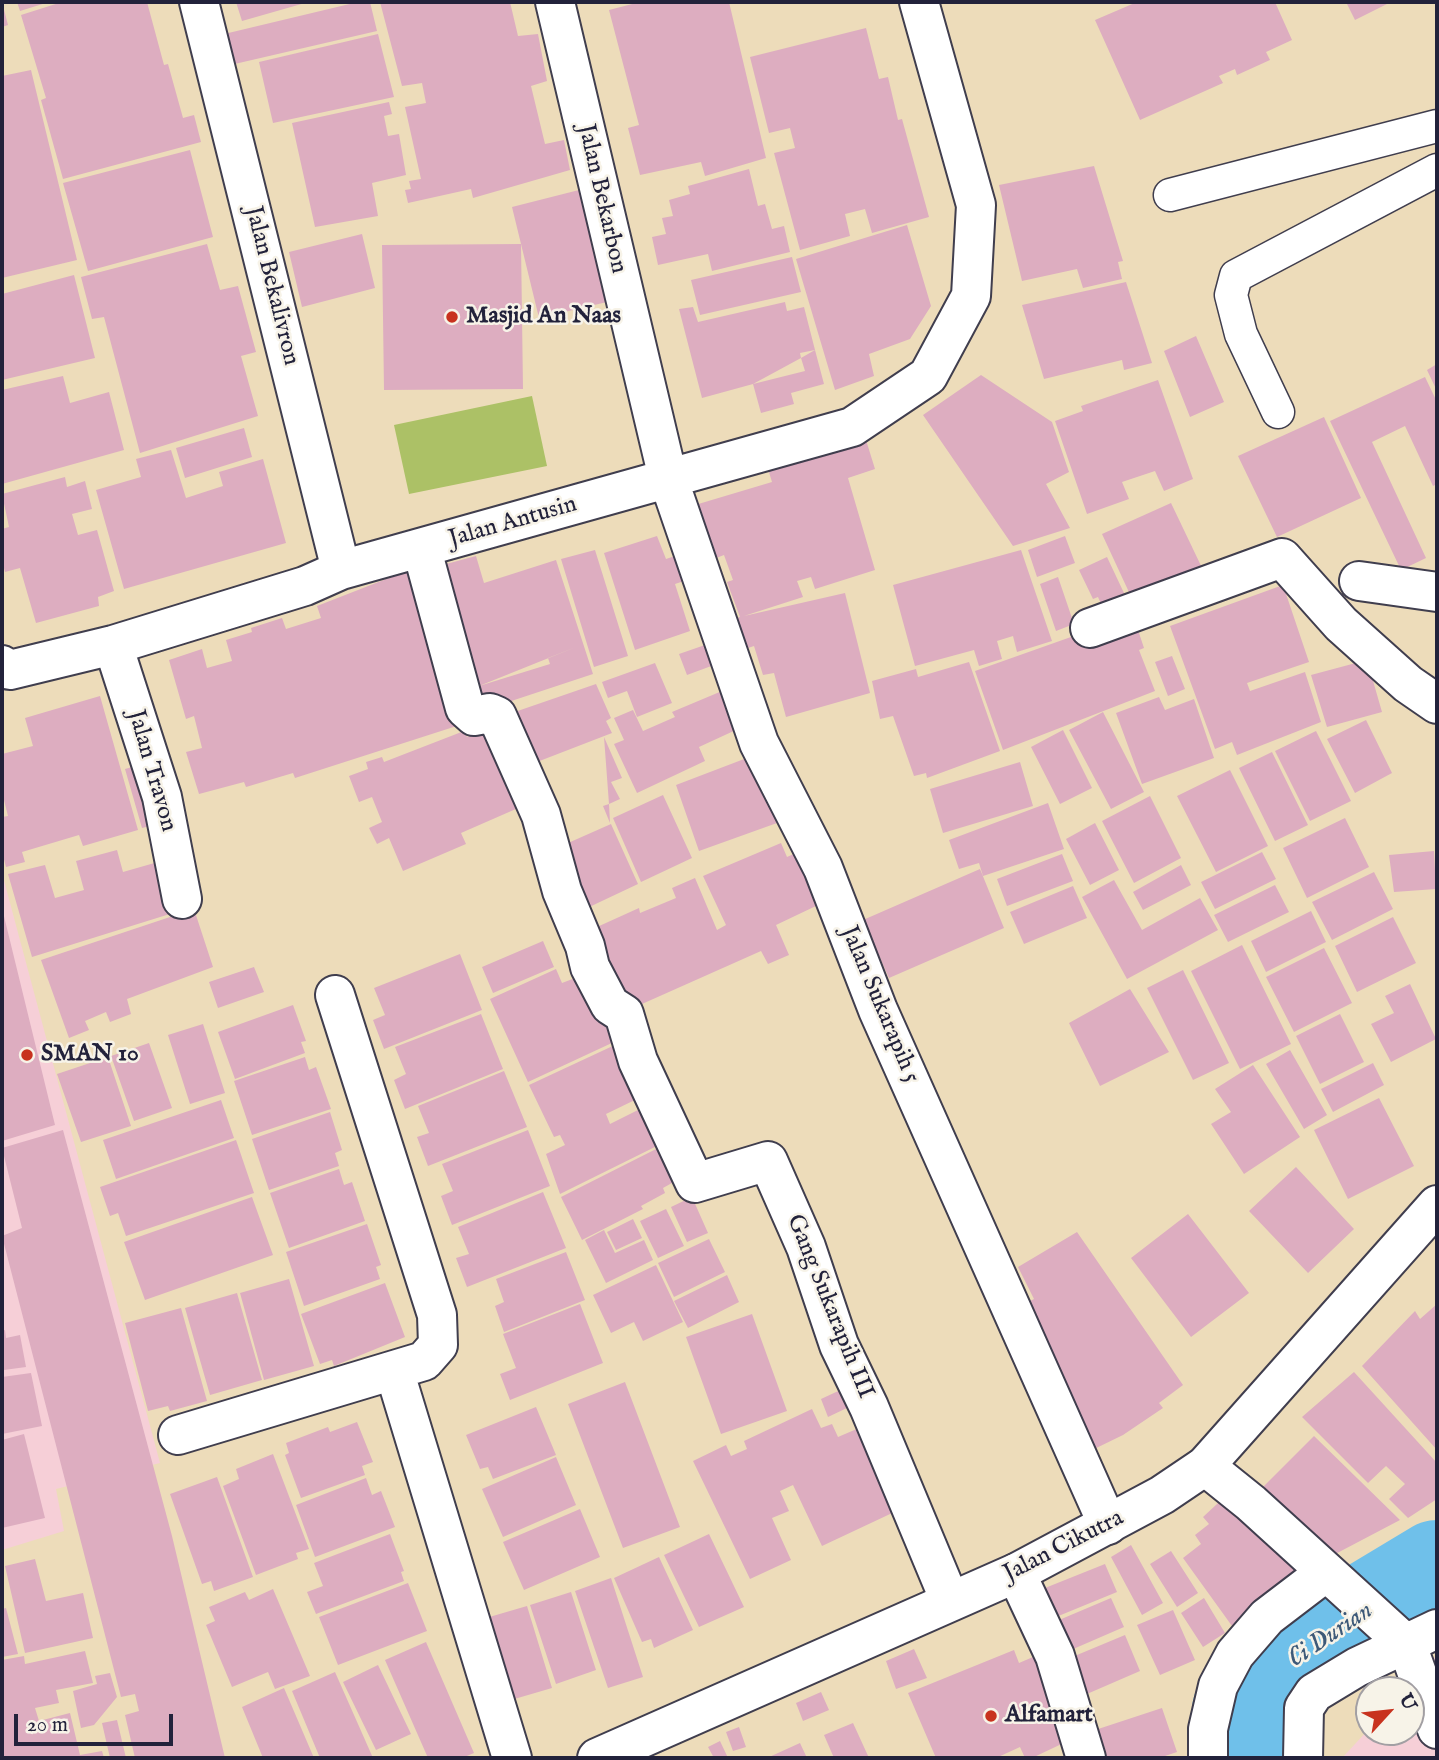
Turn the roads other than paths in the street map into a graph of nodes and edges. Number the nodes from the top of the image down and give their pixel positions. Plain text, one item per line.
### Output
1 (199, 2) edge
2 (555, 2) edge
3 (919, 2) edge
4 (1437, 126) edge
5 (1437, 170) edge
6 (1170, 195) dead end
7 (1278, 412) dead end
8 (668, 478) junction
9 (422, 550) junction
10 (341, 570) junction
11 (1359, 581) dead end
12 (1437, 592) edge
13 (1090, 628) dead end
14 (113, 645) junction
15 (2, 665) edge
16 (1437, 704) edge
17 (182, 900) dead end
18 (335, 995) dead end
19 (1437, 1205) edge
20 (394, 1370) junction
21 (178, 1436) dead end
22 (1205, 1466) junction
23 (1108, 1525) junction
24 (1016, 1573) junction
25 (1331, 1576) junction
26 (950, 1601) junction
27 (1416, 1639) edge
28 (1437, 1728) edge
29 (512, 1758) edge
30 (597, 1758) edge
31 (1086, 1758) edge
32 (1208, 1758) edge
33 (1303, 1758) edge

1 - 10 street, Jalan Bekalivron
2 - 8 street, Jalan Bekarbon
3 - 8 street, Jalan Antusin
4 - 6 lane
5 - 7 lane
8 - 9 street, Jalan Antusin
8 - 23 street, Jalan Sukarapih 5
9 - 10 street, Jalan Antusin
9 - 26 street, Gang Sukarapih III
10 - 14 street, Jalan Antusin
11 - 12 street
13 - 16 street
14 - 15 street, Jalan Antusin
14 - 17 street, Jalan Travon
18 - 20 street
19 - 22 street, Jalan Cikutra
20 - 21 street
20 - 29 street
22 - 23 street, Jalan Cikutra
22 - 25 street
23 - 24 street, Jalan Cikutra
24 - 26 street, Jalan Cikutra
24 - 31 street
25 - 27 street
25 - 32 street
26 - 30 street, Jalan Cikutra
27 - 28 street
27 - 33 street

